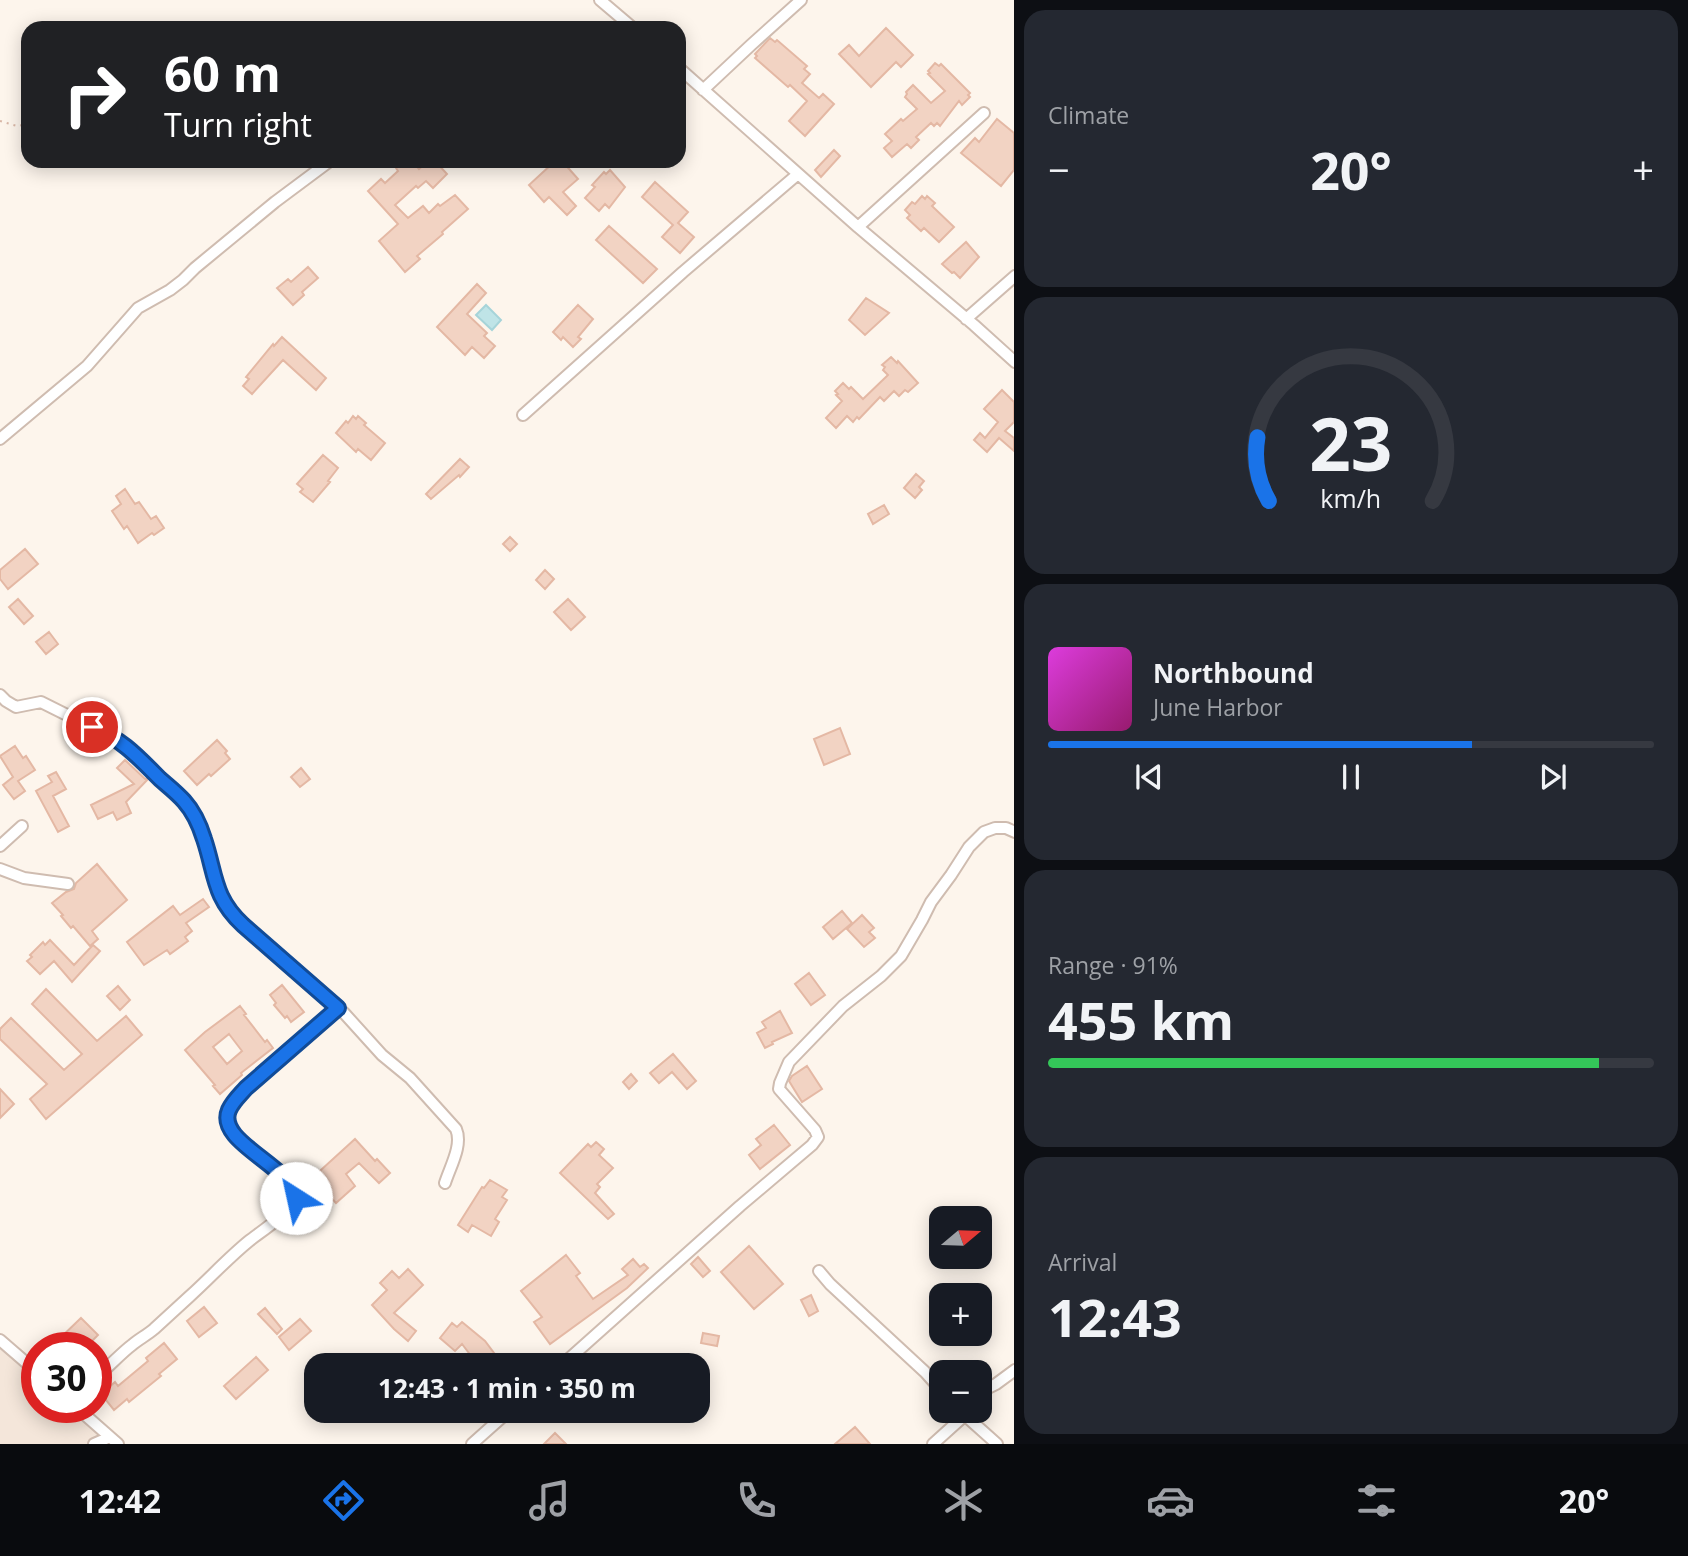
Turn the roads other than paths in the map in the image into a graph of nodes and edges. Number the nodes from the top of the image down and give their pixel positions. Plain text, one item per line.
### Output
1 (600, 0) edge
2 (801, 0) edge
3 (625, 21) edge
4 (686, 74) edge
5 (704, 90) junction
6 (984, 113) dead end
7 (321, 168) edge
8 (797, 174) junction
9 (858, 227) junction
10 (1014, 276) edge
11 (967, 319) junction
12 (1014, 362) edge
13 (523, 415) dead end
14 (0, 439) edge
15 (0, 695) edge
16 (22, 826) dead end
17 (1014, 832) edge
18 (0, 846) edge
19 (0, 869) edge
20 (68, 884) dead end
21 (338, 1008) junction
22 (445, 1183) dead end
23 (819, 1271) dead end
24 (0, 1340) edge
25 (575, 1353) edge
26 (21, 1358) edge
27 (112, 1363) edge
28 (1014, 1370) edge
29 (929, 1376) edge
30 (992, 1386) edge
31 (94, 1423) edge
32 (495, 1423) edge
33 (952, 1423) edge
34 (974, 1423) edge
35 (114, 1440) edge
36 (94, 1444) edge
37 (472, 1444) edge
38 (933, 1444) edge
39 (997, 1444) edge

1 - 3 street
2 - 5 street
4 - 5 street
5 - 8 street
6 - 9 street
7 - 14 street
8 - 9 street
8 - 13 street
9 - 11 street
10 - 11 street
11 - 12 street
15 - 21 street
16 - 18 street
17 - 25 street
19 - 20 street
21 - 22 street
21 - 27 street
23 - 29 street
24 - 26 street
28 - 30 street
31 - 35 street
32 - 37 street
33 - 38 street
34 - 39 street
35 - 36 street

